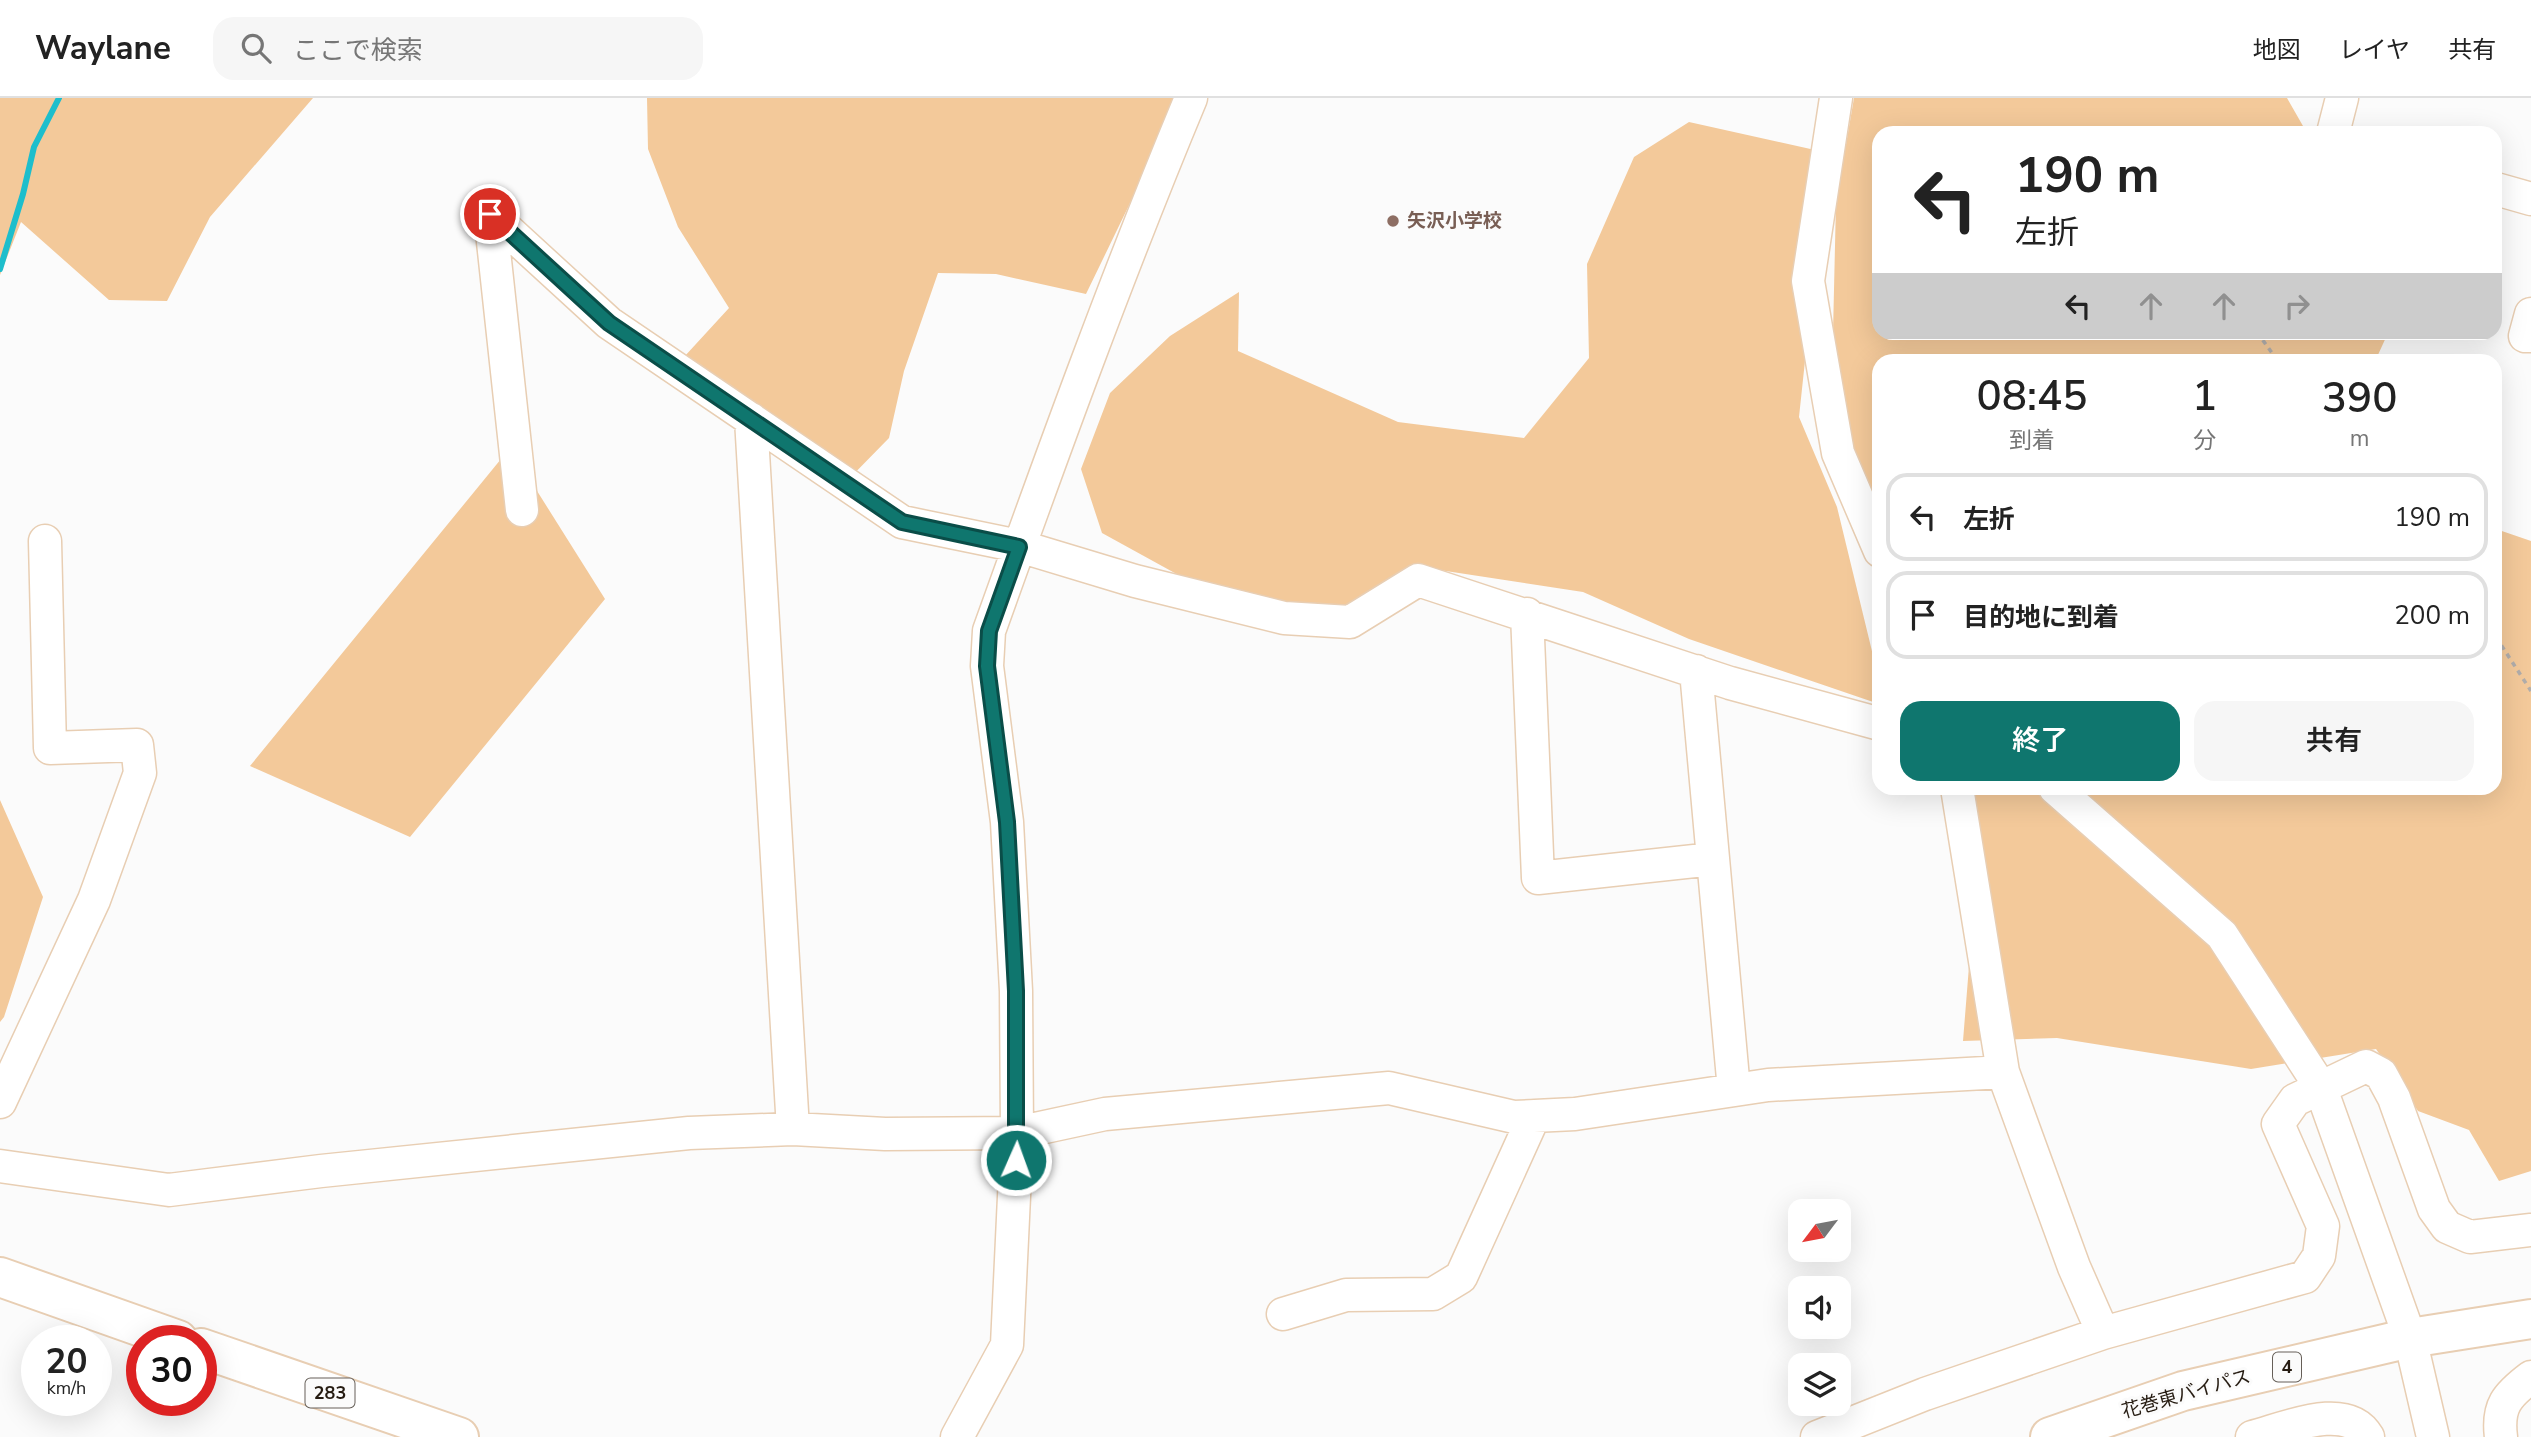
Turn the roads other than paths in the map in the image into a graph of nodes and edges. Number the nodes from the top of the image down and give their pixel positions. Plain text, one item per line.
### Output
1 (1191, 98) edge
2 (1836, 98) edge
3 (2342, 98) edge
4 (2335, 126) edge
5 (2502, 191) edge
6 (2531, 199) edge
7 (2531, 314) edge
8 (2531, 336) edge
9 (751, 419) junction
10 (522, 510) dead end
11 (1872, 532) edge
12 (46, 541) dead end
13 (1019, 547) junction
14 (1527, 614) junction
15 (1696, 671) junction
16 (1872, 722) edge
17 (1958, 795) edge
18 (2063, 795) edge
19 (1713, 859) junction
20 (2003, 1072) junction
21 (2320, 1086) junction
22 (1734, 1090) junction
23 (0, 1102) edge
24 (1534, 1116) junction
25 (793, 1129) junction
26 (1017, 1133) junction
27 (0, 1166) edge
28 (2531, 1230) edge
29 (0, 1277) edge
30 (1283, 1314) dead end
31 (2531, 1319) edge
32 (136, 1325) edge
33 (2103, 1333) junction
34 (2410, 1338) junction
35 (217, 1354) edge
36 (2531, 1377) edge
37 (459, 1437) edge
38 (957, 1437) edge
39 (1817, 1437) edge
40 (2050, 1437) edge
41 (2252, 1437) edge
42 (2368, 1437) edge
43 (2432, 1437) edge
44 (2501, 1437) edge

1 - 13 street
2 - 11 street
3 - 4 street
5 - 6 street
7 - 8 street
9 - 10 street
9 - 13 street
9 - 25 street
12 - 23 street
13 - 14 street
13 - 26 street
14 - 15 street
14 - 19 street
15 - 16 street
15 - 19 street
17 - 20 street
18 - 21 street
19 - 22 street
20 - 22 street
20 - 33 street
21 - 28 street
21 - 33 street
21 - 34 street
22 - 24 street
24 - 26 street
24 - 30 street
25 - 26 street
25 - 27 street
26 - 38 street
29 - 32 highway
31 - 34 highway, 花巻東バイパス / 4
33 - 39 street
34 - 40 highway, 花巻東バイパス / 4
34 - 43 street
35 - 37 highway, 283
36 - 44 street
41 - 42 street

